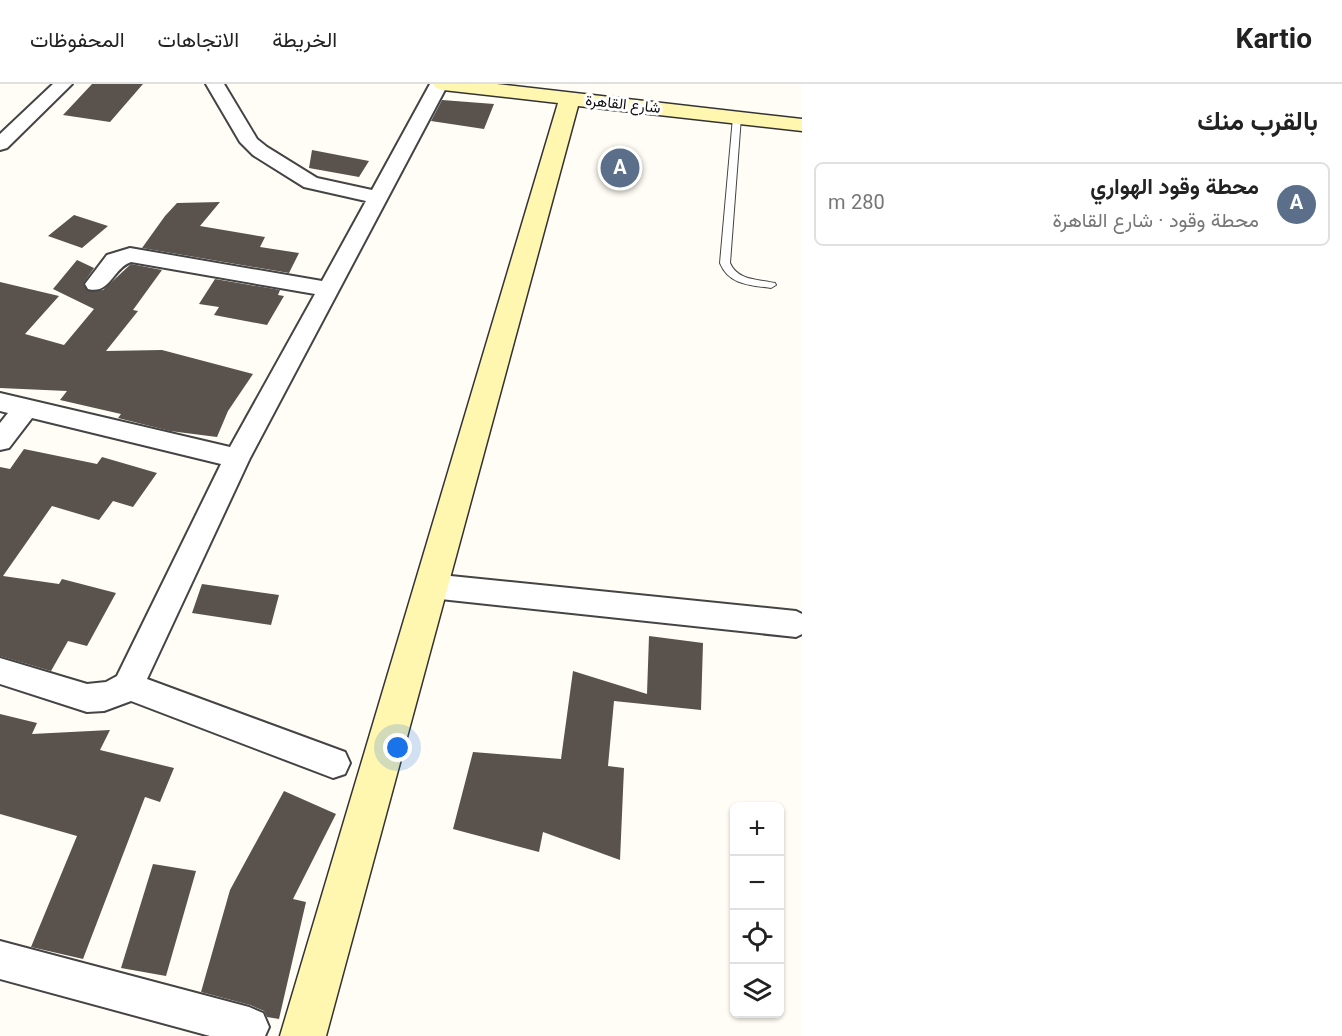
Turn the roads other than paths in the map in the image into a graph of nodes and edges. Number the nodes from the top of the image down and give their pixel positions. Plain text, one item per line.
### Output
1 (63, 84) edge
2 (215, 84) edge
3 (441, 84) edge
4 (570, 99) junction
5 (737, 117) junction
6 (802, 124) edge
7 (0, 144) edge
8 (378, 197) junction
9 (96, 284) dead end
10 (771, 285) dead end
11 (328, 290) junction
12 (0, 402) edge
13 (26, 408) junction
14 (0, 441) edge
15 (237, 458) junction
16 (431, 586) junction
17 (796, 624) dead end
18 (0, 670) edge
19 (128, 686) junction
20 (333, 763) dead end
21 (0, 960) edge
22 (249, 1027) dead end
23 (303, 1036) edge

1 - 7 street
2 - 8 street
3 - 4 street, شارع القاهرة
3 - 8 street
4 - 5 street, شارع القاهرة
4 - 16 street
5 - 6 street, شارع القاهرة
5 - 10 lane
8 - 11 street
9 - 11 street
11 - 15 street
12 - 13 street
13 - 14 street
13 - 15 street
15 - 19 street
16 - 17 street
16 - 23 street
18 - 19 street
19 - 20 street
21 - 22 street

